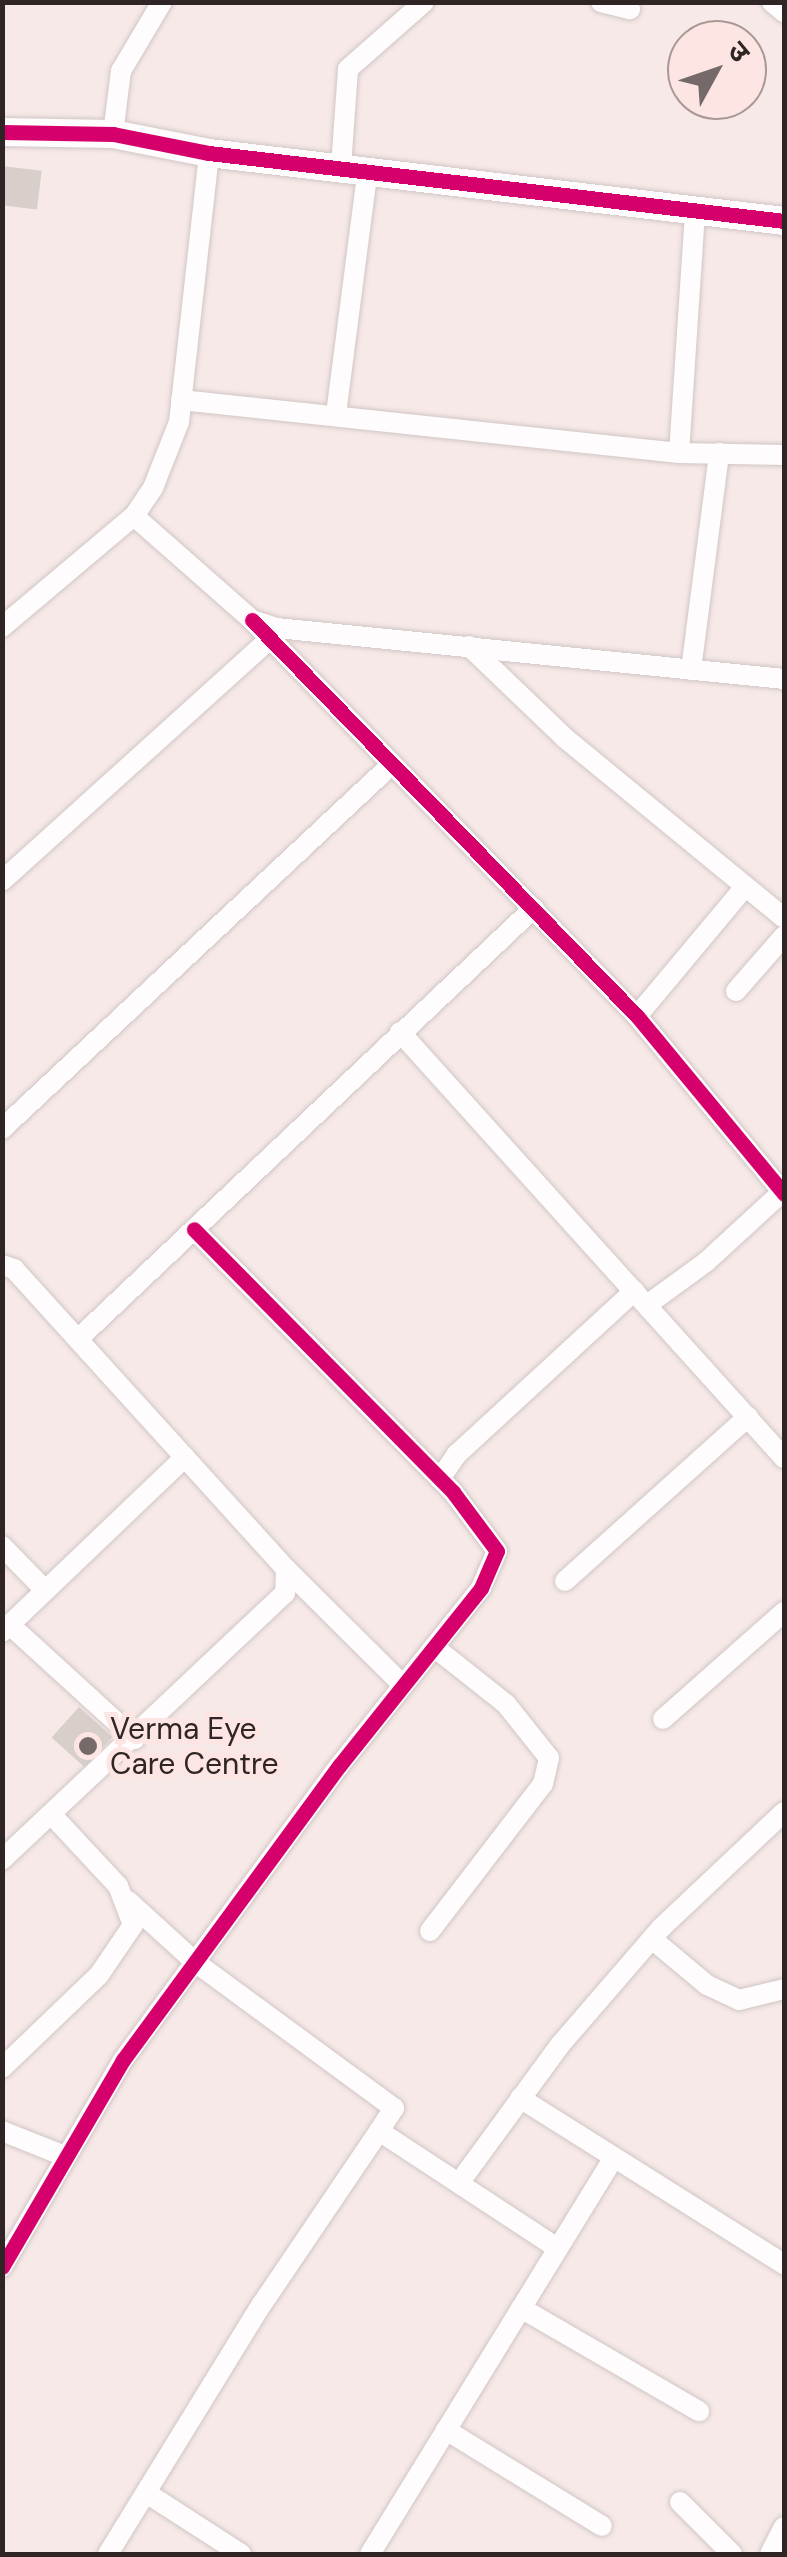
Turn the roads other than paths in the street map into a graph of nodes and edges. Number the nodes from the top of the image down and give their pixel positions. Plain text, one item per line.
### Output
1 (162, 2) edge
2 (424, 2) edge
3 (601, 2) edge
4 (772, 2) edge
5 (630, 10) dead end
6 (784, 12) edge
7 (2, 132) edge
8 (113, 134) junction
9 (208, 153) junction
10 (354, 168) junction
11 (695, 214) junction
12 (784, 221) edge
13 (181, 400) junction
14 (336, 414) junction
15 (678, 453) junction
16 (719, 453) junction
17 (784, 456) edge
18 (134, 516) junction
19 (252, 620) junction
20 (2, 628) edge
21 (270, 639) junction
22 (470, 646) junction
23 (690, 670) junction
24 (784, 680) edge
25 (392, 765) junction
26 (2, 880) edge
27 (744, 888) junction
28 (534, 908) junction
29 (784, 918) edge
30 (784, 936) edge
31 (736, 990) dead end
32 (637, 1016) junction
33 (400, 1032) junction
34 (2, 1129) edge
35 (783, 1193) edge
36 (194, 1229) junction
37 (2, 1265) edge
38 (640, 1298) junction
39 (78, 1339) junction
40 (748, 1417) junction
41 (185, 1457) junction
42 (784, 1458) edge
43 (440, 1479) junction
44 (2, 1546) edge
45 (286, 1569) junction
46 (565, 1581) dead end
47 (44, 1588) junction
48 (784, 1612) edge
49 (6, 1629) edge
50 (434, 1647) junction
51 (403, 1685) junction
52 (662, 1719) dead end
53 (135, 1739) junction
54 (784, 1812) edge
55 (52, 1814) junction
56 (2, 1860) edge
57 (128, 1901) junction
58 (430, 1931) dead end
59 (652, 1938) junction
60 (195, 1962) junction
61 (784, 1989) edge
62 (2, 2068) edge
63 (520, 2098) junction
64 (2, 2131) edge
65 (379, 2131) junction
66 (62, 2155) junction
67 (612, 2160) junction
68 (459, 2183) junction
69 (557, 2248) junction
70 (784, 2264) edge
71 (2, 2267) edge
72 (521, 2308) junction
73 (699, 2411) dead end
74 (446, 2430) junction
75 (148, 2494) junction
76 (680, 2502) dead end
77 (602, 2526) dead end
78 (784, 2528) edge
79 (108, 2554) edge
80 (241, 2554) edge
81 (370, 2554) edge
82 (732, 2554) edge
83 (770, 2554) edge

1 - 8 street
2 - 10 street
3 - 5 street
4 - 6 street
7 - 8 street
8 - 9 street
9 - 10 street
9 - 13 street
10 - 11 street
10 - 14 street
11 - 12 street
11 - 15 street
13 - 14 street
13 - 18 street
14 - 15 street
15 - 16 street
16 - 17 street
16 - 23 street
18 - 19 street
18 - 20 street
19 - 21 street
19 - 22 street
21 - 25 street
21 - 26 street
22 - 23 street
22 - 27 street
23 - 24 street
25 - 28 street
25 - 34 street
27 - 29 street
27 - 32 street
28 - 32 street
28 - 33 street
30 - 31 street
32 - 35 street
33 - 36 street
33 - 38 street
35 - 38 street
36 - 39 street
36 - 43 street
37 - 39 street
38 - 40 street
38 - 43 street
39 - 41 street
40 - 42 street
40 - 46 street
41 - 45 street
41 - 47 street
43 - 50 street
44 - 47 street
45 - 51 street
45 - 53 street
47 - 49 street
48 - 52 street
49 - 53 street
50 - 51 street
50 - 58 street
51 - 60 street
53 - 55 street
54 - 59 street
55 - 56 street
55 - 57 street
57 - 60 street
57 - 62 street
59 - 61 street
59 - 63 street
60 - 65 street
60 - 66 street
63 - 67 street
63 - 68 street
64 - 66 street
65 - 68 street
65 - 75 street
66 - 71 street
67 - 69 street
67 - 70 street
68 - 69 street
69 - 72 street
72 - 73 street
72 - 74 street
74 - 77 street
74 - 81 street
75 - 79 street
75 - 80 street
76 - 82 street
78 - 83 street

